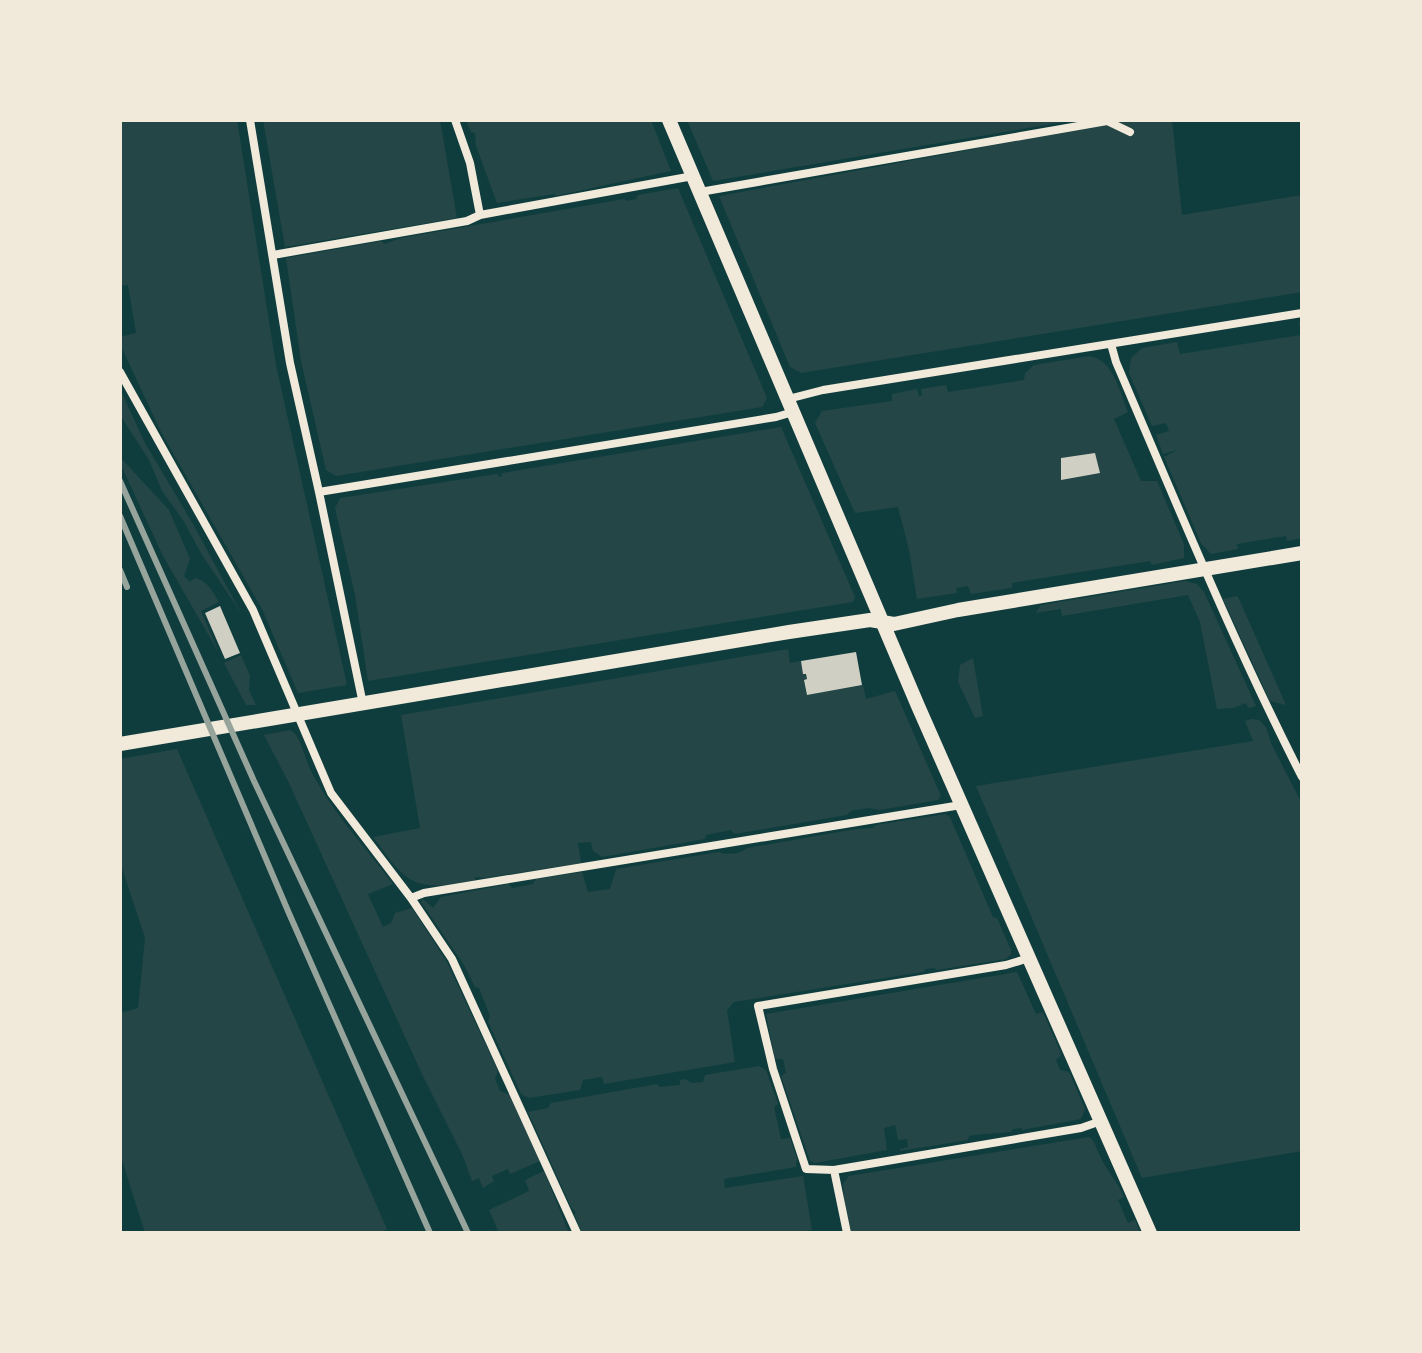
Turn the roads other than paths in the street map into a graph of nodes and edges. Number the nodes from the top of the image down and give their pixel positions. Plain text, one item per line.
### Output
1 (250, 120) edge
2 (455, 120) edge
3 (669, 120) edge
4 (1130, 132) dead end
5 (693, 176) junction
6 (700, 192) junction
7 (480, 215) junction
8 (273, 255) junction
9 (1302, 313) edge
10 (1111, 344) junction
11 (120, 372) edge
12 (790, 405) junction
13 (319, 492) junction
14 (1302, 553) edge
15 (1203, 569) junction
16 (883, 623) junction
17 (363, 704) junction
18 (297, 714) junction
19 (120, 744) edge
20 (1302, 777) edge
21 (961, 805) junction
22 (411, 898) junction
23 (1029, 958) junction
24 (1101, 1121) junction
25 (834, 1170) junction
26 (577, 1233) edge
27 (847, 1233) edge
28 (1150, 1233) edge

1 - 8 street
2 - 7 street
3 - 5 street
4 - 6 street
5 - 6 street
5 - 7 street
6 - 12 street
7 - 8 street
8 - 13 street
9 - 10 street
10 - 12 street
10 - 15 street
11 - 18 street
12 - 13 street
12 - 16 street
13 - 17 street
14 - 15 street
15 - 16 street
15 - 20 street
16 - 17 street
16 - 21 street
17 - 18 street
18 - 19 street
18 - 22 street
21 - 22 street
21 - 23 street
22 - 26 street
23 - 24 street
23 - 25 street
24 - 25 street
24 - 28 street
25 - 27 street

